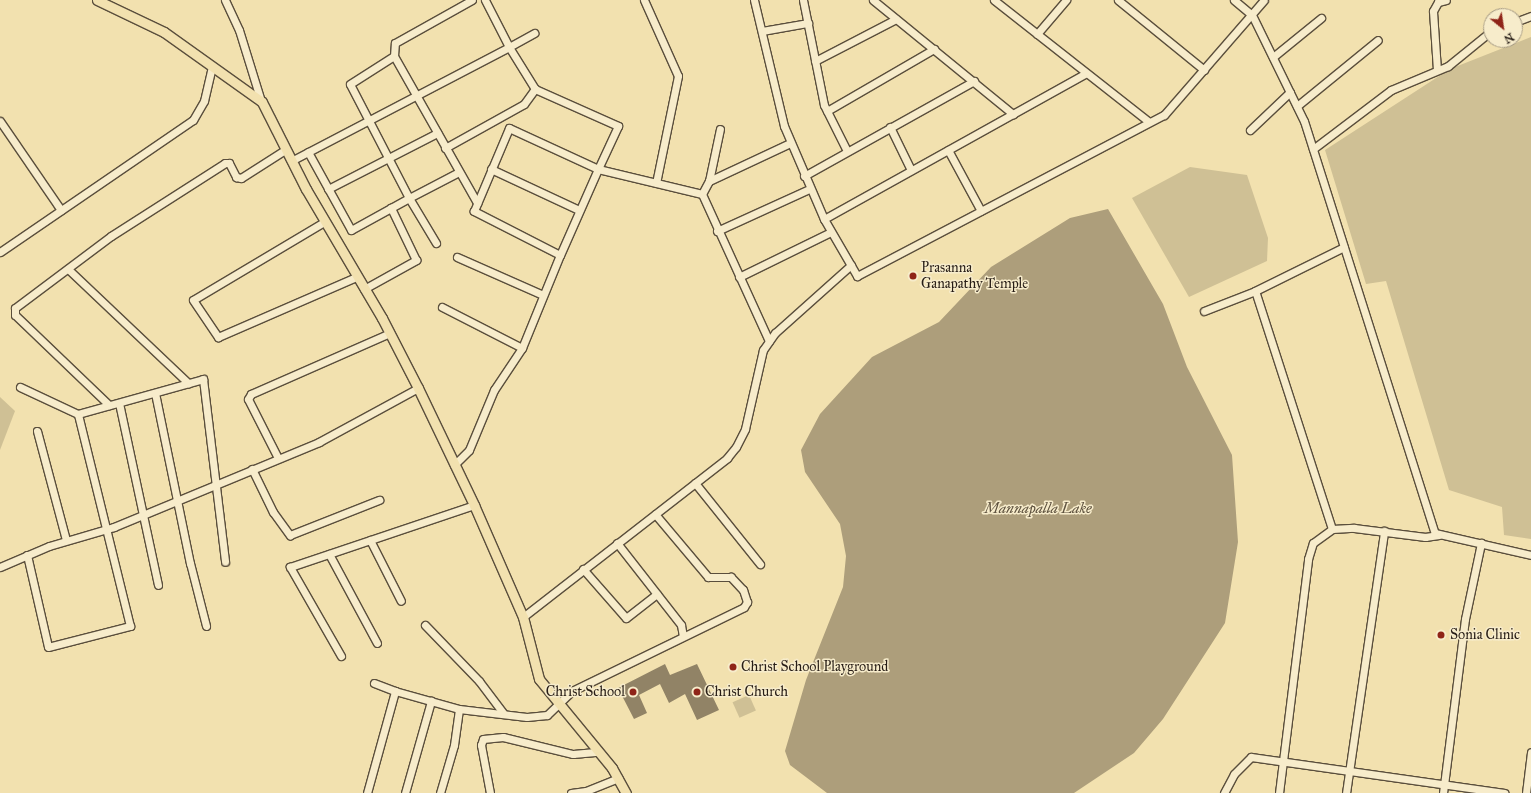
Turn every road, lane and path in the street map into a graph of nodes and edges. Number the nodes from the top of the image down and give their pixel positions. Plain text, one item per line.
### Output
1 (97, 0) edge
2 (225, 0) edge
3 (472, 0) edge
4 (485, 0) edge
5 (644, 0) edge
6 (754, 0) edge
7 (804, 0) edge
8 (873, 0) edge
9 (994, 0) edge
10 (1066, 0) edge
11 (1118, 0) edge
12 (1234, 0) edge
13 (1264, 0) edge
14 (1446, 0) edge
15 (1252, 15) junction
16 (1321, 18) dead end
17 (896, 19) junction
18 (808, 23) junction
19 (762, 31) junction
20 (534, 33) dead end
21 (1037, 34) junction
22 (1483, 39) edge
23 (1378, 40) dead end
24 (510, 47) junction
25 (934, 49) junction
26 (394, 56) junction
27 (1273, 57) junction
28 (815, 61) junction
29 (212, 66) junction
30 (1204, 70) junction
31 (1438, 70) junction
32 (1085, 74) junction
33 (974, 81) junction
34 (535, 89) junction
35 (1290, 92) junction
36 (416, 95) junction
37 (262, 102) junction
38 (1297, 106) junction
39 (827, 111) junction
40 (1013, 114) junction
41 (368, 120) junction
42 (0, 121) edge
43 (1149, 122) junction
44 (890, 127) junction
45 (720, 129) dead end
46 (1250, 130) dead end
47 (437, 133) junction
48 (790, 143) junction
49 (445, 148) junction
50 (1313, 149) junction
51 (285, 150) junction
52 (948, 150) junction
53 (308, 152) junction
54 (847, 152) junction
55 (388, 158) junction
56 (291, 161) junction
57 (492, 169) junction
58 (598, 169) junction
59 (911, 170) junction
60 (459, 172) junction
61 (804, 176) junction
62 (709, 181) junction
63 (656, 183) junction
64 (328, 189) junction
65 (809, 189) junction
66 (702, 194) junction
67 (409, 198) junction
68 (477, 203) junction
69 (391, 208) junction
70 (60, 210) junction
71 (579, 210) junction
72 (981, 211) junction
73 (824, 218) junction
74 (324, 222) junction
75 (717, 231) junction
76 (832, 232) junction
77 (436, 243) dead end
78 (1344, 247) junction
79 (0, 252) edge
80 (560, 256) junction
81 (457, 257) dead end
82 (850, 265) junction
83 (68, 269) junction
84 (356, 277) junction
85 (739, 277) junction
86 (364, 289) junction
87 (1255, 291) junction
88 (543, 296) junction
89 (442, 307) dead end
90 (1204, 311) dead end
91 (390, 333) junction
92 (769, 341) junction
93 (522, 348) junction
94 (188, 383) junction
95 (20, 387) dead end
96 (418, 388) junction
97 (155, 392) junction
98 (119, 402) junction
99 (109, 405) junction
100 (78, 414) junction
101 (37, 431) dead end
102 (278, 458) junction
103 (454, 466) junction
104 (252, 469) junction
105 (695, 483) junction
106 (217, 484) junction
107 (177, 500) junction
108 (379, 500) dead end
109 (474, 504) junction
110 (144, 514) junction
111 (655, 514) junction
112 (108, 529) junction
113 (1332, 529) junction
114 (1384, 531) junction
115 (1442, 534) junction
116 (66, 540) junction
117 (370, 540) junction
118 (617, 543) junction
119 (1481, 543) junction
120 (329, 554) junction
121 (1531, 555) edge
122 (27, 556) junction
123 (225, 562) dead end
124 (760, 564) dead end
125 (0, 567) edge
126 (583, 569) junction
127 (158, 585) dead end
128 (657, 594) junction
129 (401, 601) dead end
130 (523, 617) junction
131 (425, 625) dead end
132 (206, 626) dead end
133 (683, 636) junction
134 (377, 643) dead end
135 (341, 656) dead end
136 (374, 683) dead end
137 (395, 691) junction
138 (431, 701) junction
139 (558, 705) junction
140 (459, 709) junction
141 (502, 713) junction
142 (598, 752) junction
143 (1531, 752) edge
144 (1283, 762) junction
145 (1349, 771) junction
146 (618, 778) junction
147 (1444, 785) junction
148 (367, 793) edge
149 (405, 793) edge
150 (440, 793) edge
151 (490, 793) edge
152 (571, 793) edge
153 (626, 793) edge
154 (1224, 793) edge
155 (1279, 793) edge
156 (1346, 793) edge
157 (1443, 793) edge
158 (1504, 793) edge
159 (1526, 793) edge

1 - 29 main road
2 - 37 street
3 - 26 street
4 - 24 street
5 - 63 street
6 - 19 street
7 - 18 street
8 - 17 street
9 - 21 street
10 - 21 street
11 - 30 street
12 - 15 street
13 - 15 street
14 - 31 street
15 - 27 street
15 - 30 street
16 - 27 street
17 - 25 street
17 - 28 street
18 - 19 street
18 - 28 street
19 - 48 street
20 - 24 street
21 - 32 street
22 - 31 street
23 - 38 street
24 - 34 street
24 - 36 street
25 - 33 street
25 - 39 street
26 - 36 street
26 - 41 street
27 - 35 street
28 - 39 street
29 - 37 main road
29 - 70 street
30 - 43 street
31 - 50 street
32 - 40 street
32 - 43 street
33 - 40 street
33 - 44 street
34 - 49 street
34 - 58 street
35 - 38 street
35 - 46 street
36 - 41 street
36 - 47 street
37 - 51 main road
38 - 50 street
39 - 54 street
40 - 52 street
41 - 53 street
41 - 55 street
42 - 70 street
43 - 72 street
44 - 54 street
44 - 59 street
45 - 62 street
47 - 49 street
47 - 55 street
48 - 61 street
48 - 62 street
49 - 60 street
50 - 78 street
51 - 56 main road
51 - 83 street
52 - 59 street
52 - 72 street
53 - 56 street
53 - 64 street
54 - 61 street
55 - 64 street
55 - 67 street
56 - 74 main road
57 - 58 street
57 - 68 street
57 - 71 street
58 - 63 street
58 - 71 street
59 - 73 street
60 - 67 street
60 - 68 street
61 - 65 street
62 - 66 street
63 - 66 street
64 - 69 street
65 - 73 street
65 - 75 street
66 - 75 street
67 - 69 street
67 - 77 street
68 - 80 street
69 - 86 street
70 - 79 street
71 - 80 street
72 - 82 street
73 - 76 street
74 - 84 main road
74 - 84 street
75 - 85 street
76 - 82 street
76 - 85 street
78 - 87 street
78 - 115 street
80 - 88 street
81 - 88 street
82 - 92 street
83 - 94 street
83 - 99 street
84 - 86 main road
85 - 92 street
86 - 91 main road
87 - 90 street
87 - 113 street
88 - 93 street
89 - 93 street
91 - 96 main road
91 - 102 street
92 - 105 street
93 - 103 street
94 - 97 street
94 - 106 street
95 - 100 street
96 - 102 street
96 - 103 main road
97 - 98 street
97 - 107 street
98 - 99 street
98 - 110 street
99 - 100 street
100 - 112 street
101 - 116 street
102 - 104 street
103 - 109 main road
104 - 106 street
104 - 108 street
105 - 111 street
105 - 124 street
106 - 107 street
106 - 123 street
107 - 110 street
107 - 132 street
109 - 117 street
109 - 130 main road
110 - 112 street
110 - 127 street
111 - 118 street
111 - 133 street
112 - 116 street
112 - 122 street
113 - 114 street
113 - 144 street
114 - 115 street
114 - 145 street
115 - 119 street
116 - 122 street
117 - 120 street
117 - 129 street
118 - 126 street
118 - 128 street
119 - 121 street
119 - 147 street
120 - 134 street
120 - 135 street
122 - 125 street
126 - 128 street
126 - 130 street
128 - 133 street
130 - 139 main road
131 - 141 street
133 - 139 street
136 - 137 street
137 - 138 street
137 - 148 street
138 - 140 street
138 - 149 street
139 - 141 street
139 - 142 main road
140 - 141 street
140 - 150 street
142 - 146 main road
142 - 151 street
143 - 159 street
144 - 145 street
144 - 154 street
144 - 155 street
145 - 147 street
145 - 156 street
146 - 152 street
146 - 153 main road
147 - 157 street
147 - 158 street

